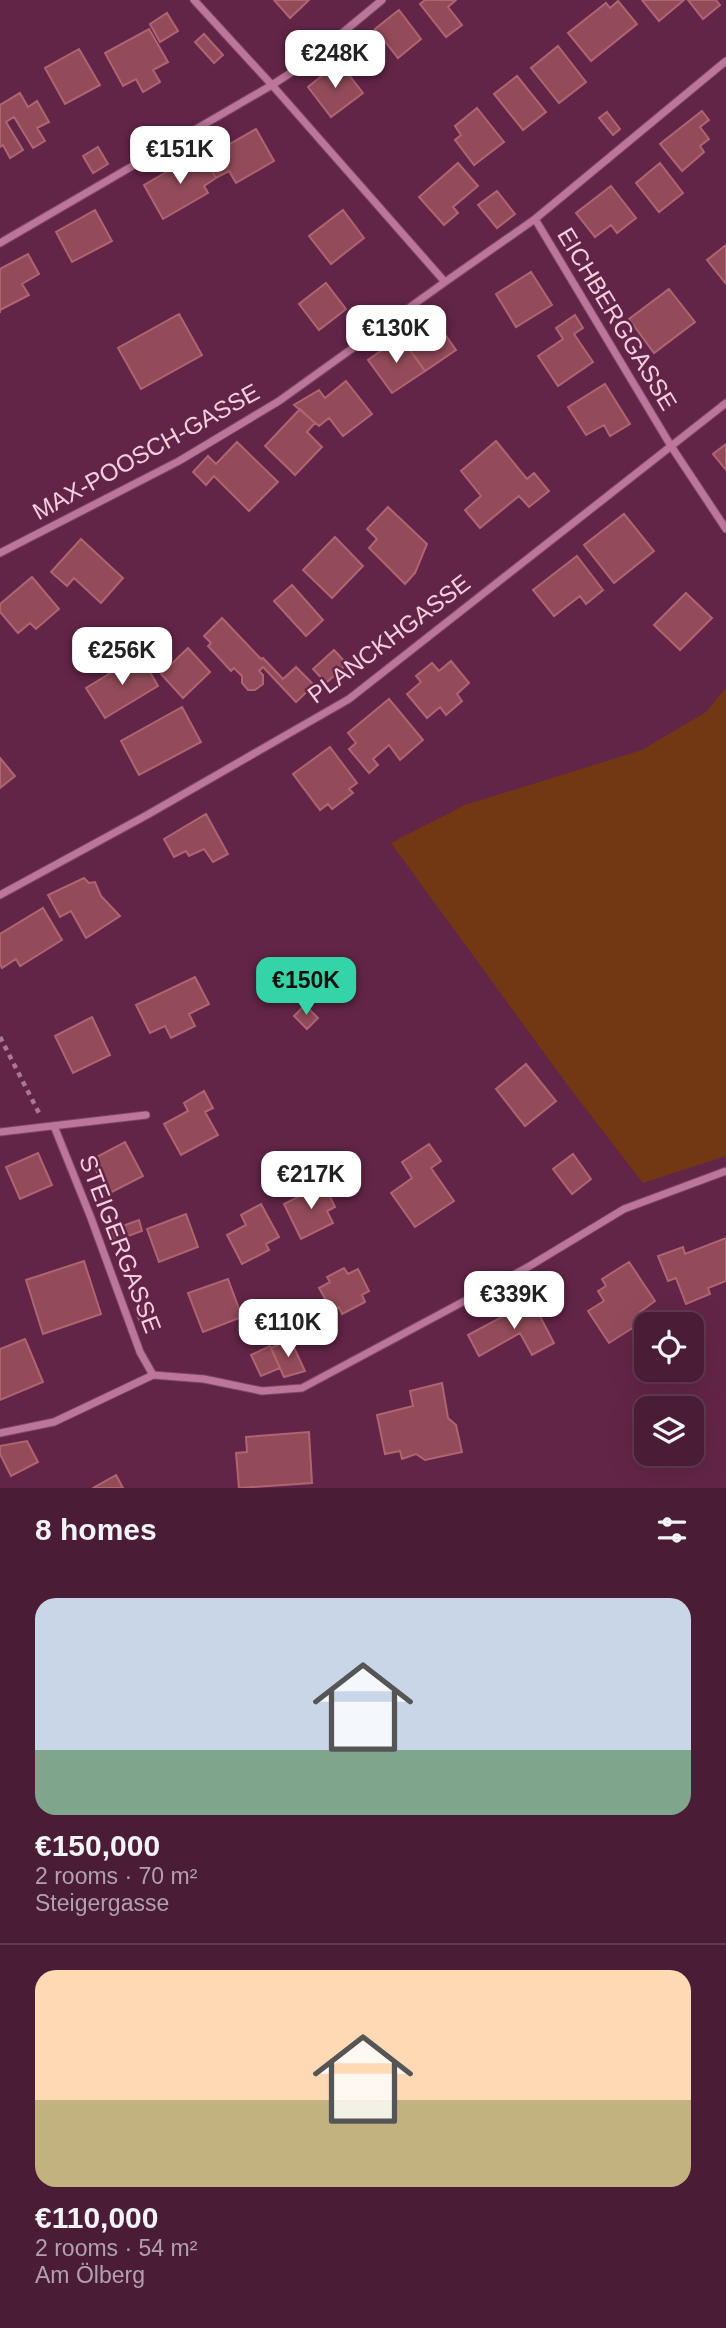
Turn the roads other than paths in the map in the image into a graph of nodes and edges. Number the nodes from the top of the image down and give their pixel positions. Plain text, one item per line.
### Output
1 (194, 0) edge
2 (382, 0) edge
3 (726, 61) edge
4 (272, 85) junction
5 (535, 219) junction
6 (0, 243) edge
7 (445, 282) junction
8 (726, 404) edge
9 (671, 446) junction
10 (726, 529) edge
11 (0, 552) edge
12 (0, 895) edge
13 (146, 1115) dead end
14 (54, 1126) junction
15 (0, 1132) edge
16 (726, 1171) edge
17 (153, 1375) junction
18 (0, 1433) edge

1 - 4 street
2 - 4 street
3 - 5 street
4 - 6 street
4 - 7 street
5 - 7 street, EICHBERGGASSE
5 - 9 street, EICHBERGGASSE
7 - 11 street, MAX-POOSCH-GASSE
8 - 9 street, PLANCKHGASSE
9 - 10 street, EICHBERGGASSE
9 - 12 street, PLANCKHGASSE
13 - 14 street, STEIGERGASSE
14 - 15 street, STEIGERGASSE
14 - 17 street, STEIGERGASSE
16 - 17 street
17 - 18 street

